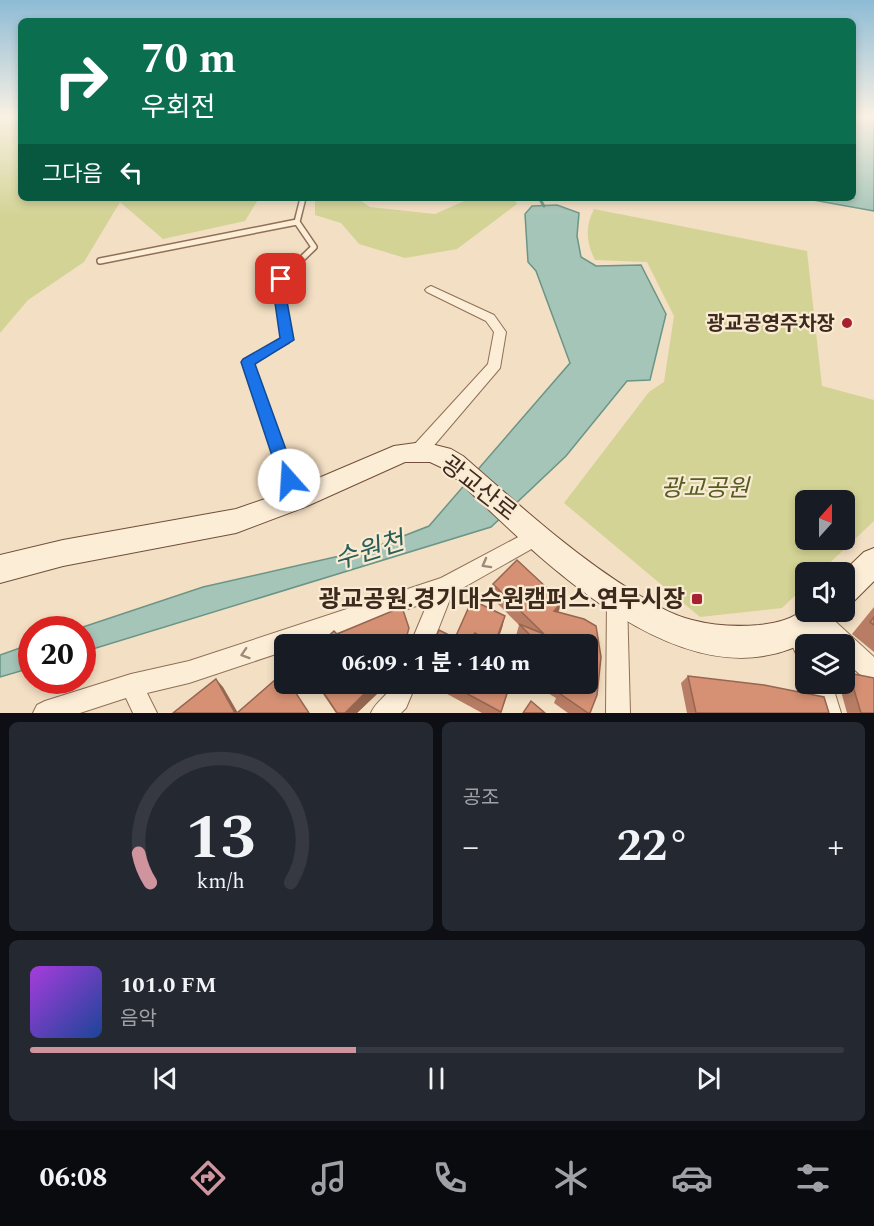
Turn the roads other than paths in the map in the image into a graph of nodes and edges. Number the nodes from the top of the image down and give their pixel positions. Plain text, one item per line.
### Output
1 (302, 201) edge
2 (297, 222) junction
3 (99, 261) dead end
4 (431, 290) dead end
5 (419, 451) junction
6 (296, 499) junction
7 (534, 533) junction
8 (874, 561) edge
9 (0, 569) edge
10 (855, 580) edge
11 (445, 587) junction
12 (617, 600) junction
13 (811, 628) edge
14 (426, 634) edge
15 (855, 655) edge
16 (874, 672) edge
17 (131, 686) junction
18 (401, 694) edge
19 (824, 694) edge
20 (45, 713) edge
21 (145, 713) edge
22 (382, 713) edge
23 (618, 713) edge
24 (829, 713) edge

1 - 2 lane
2 - 3 lane
2 - 6 lane
4 - 5 street
5 - 6 street, 광교산로
5 - 7 street, 광교산로
6 - 9 street, 광교산로
7 -> 11 street
7 - 12 street, 광교산로
8 - 10 street
11 - 14 street
11 -> 17 street
12 - 13 street, 광교산로
12 - 23 street
15 - 16 street
17 - 20 street
17 - 21 street
18 - 22 street
19 - 24 street

